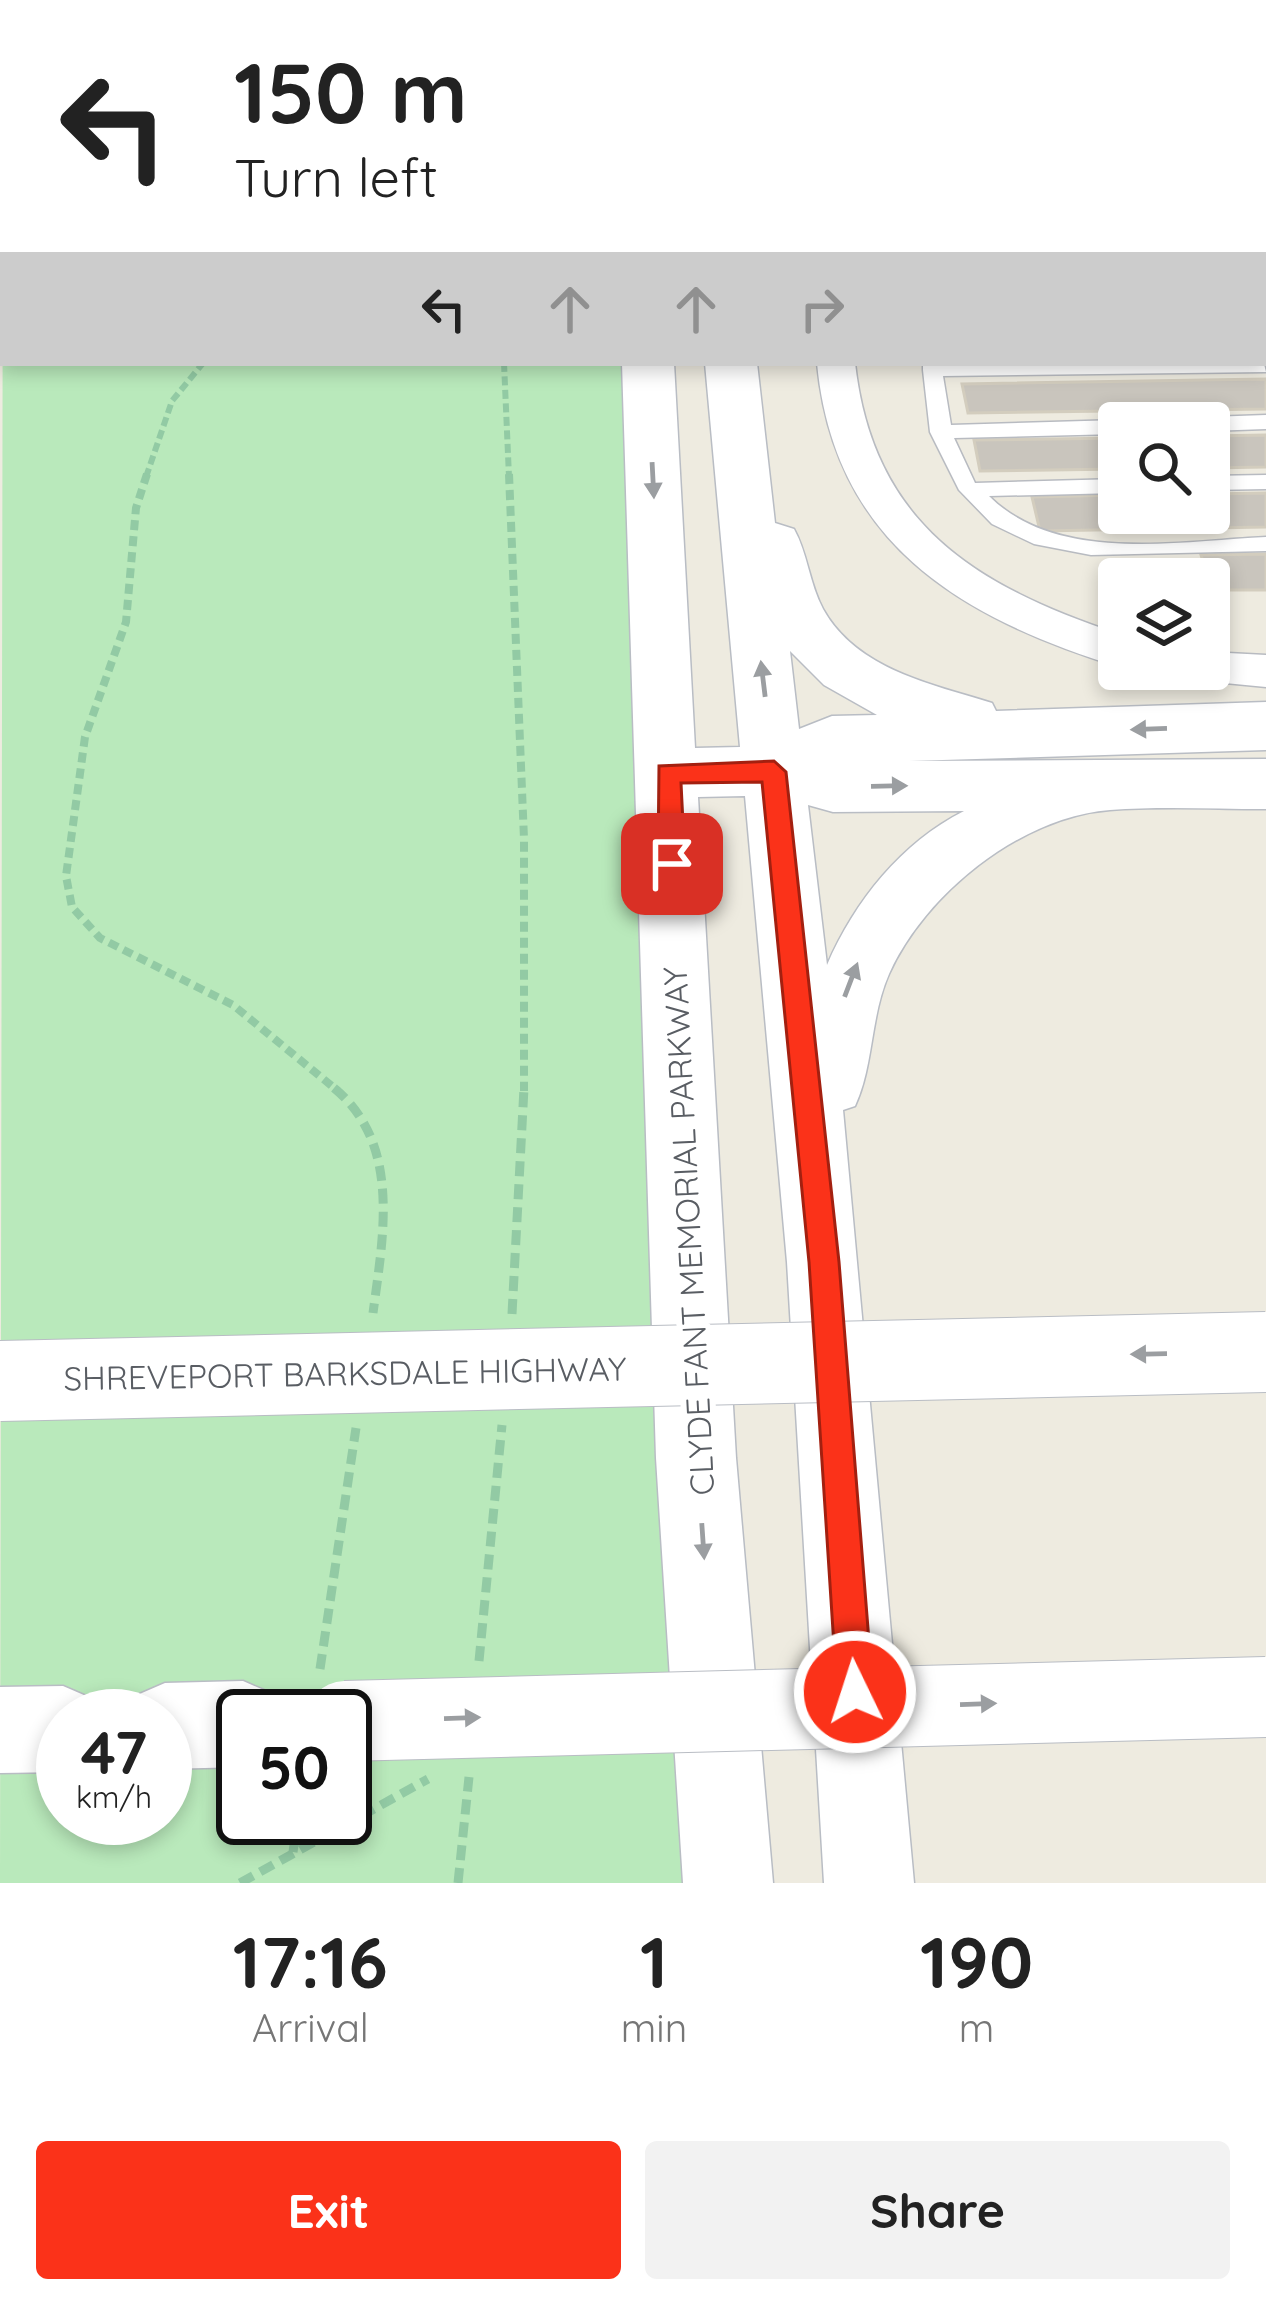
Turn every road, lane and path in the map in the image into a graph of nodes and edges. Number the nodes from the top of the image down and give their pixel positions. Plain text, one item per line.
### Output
1 (200, 366) edge
2 (504, 366) edge
3 (648, 366) edge
4 (731, 366) edge
5 (837, 366) edge
6 (1266, 366) edge
7 (932, 367) edge
8 (1266, 422) edge
9 (1230, 423) edge
10 (1098, 428) edge
11 (940, 432) junction
12 (738, 458) junction
13 (1266, 482) edge
14 (1230, 483) edge
15 (1098, 487) edge
16 (970, 490) junction
17 (1266, 544) edge
18 (1098, 643) edge
19 (1230, 669) edge
20 (1266, 671) edge
21 (1266, 726) edge
22 (1040, 733) junction
23 (774, 772) junction
24 (668, 773) junction
25 (1266, 784) edge
26 (1102, 786) junction
27 (824, 1262) junction
28 (511, 1327) dead end
29 (369, 1337) dead end
30 (1266, 1352) edge
31 (0, 1382) edge
32 (358, 1408) dead end
33 (502, 1422) dead end
34 (477, 1684) dead end
35 (306, 1689) edge
36 (1266, 1697) edge
37 (372, 1711) edge
38 (36, 1729) edge
39 (0, 1730) edge
40 (471, 1756) dead end
41 (451, 1767) dead end
42 (294, 1845) edge
43 (293, 1853) junction
44 (240, 1883) edge
45 (458, 1883) edge
46 (728, 1883) edge
47 (869, 1883) edge

1 - 29 path
2 - 28 path
3 -> 24 main road, CLYDE FANT MEMORIAL PARKWAY
4 - 12 main road
5 - 18 street
6 - 7 lane
7 - 11 lane
8 - 9 lane
10 - 11 lane
11 - 16 lane
12 - 22 main road
23 -> 12 main road
13 - 14 lane
15 - 16 lane
16 - 17 lane
19 - 20 street
21 -> 22 main road
22 - 23 main road
23 - 24 main road
23 -> 26 main road
23 - 27 main road
24 -> 46 main road, CLYDE FANT MEMORIAL PARKWAY
25 - 26 main road
27 -> 26 main road
27 - 47 main road
30 -> 31 main road, SHREVEPORT BARKSDALE HIGHWAY, bridge
32 - 35 path
33 - 34 path
37 -> 36 main road, bridge
38 - 39 main road
40 - 45 path
41 - 43 path
42 - 43 path
43 - 44 path

